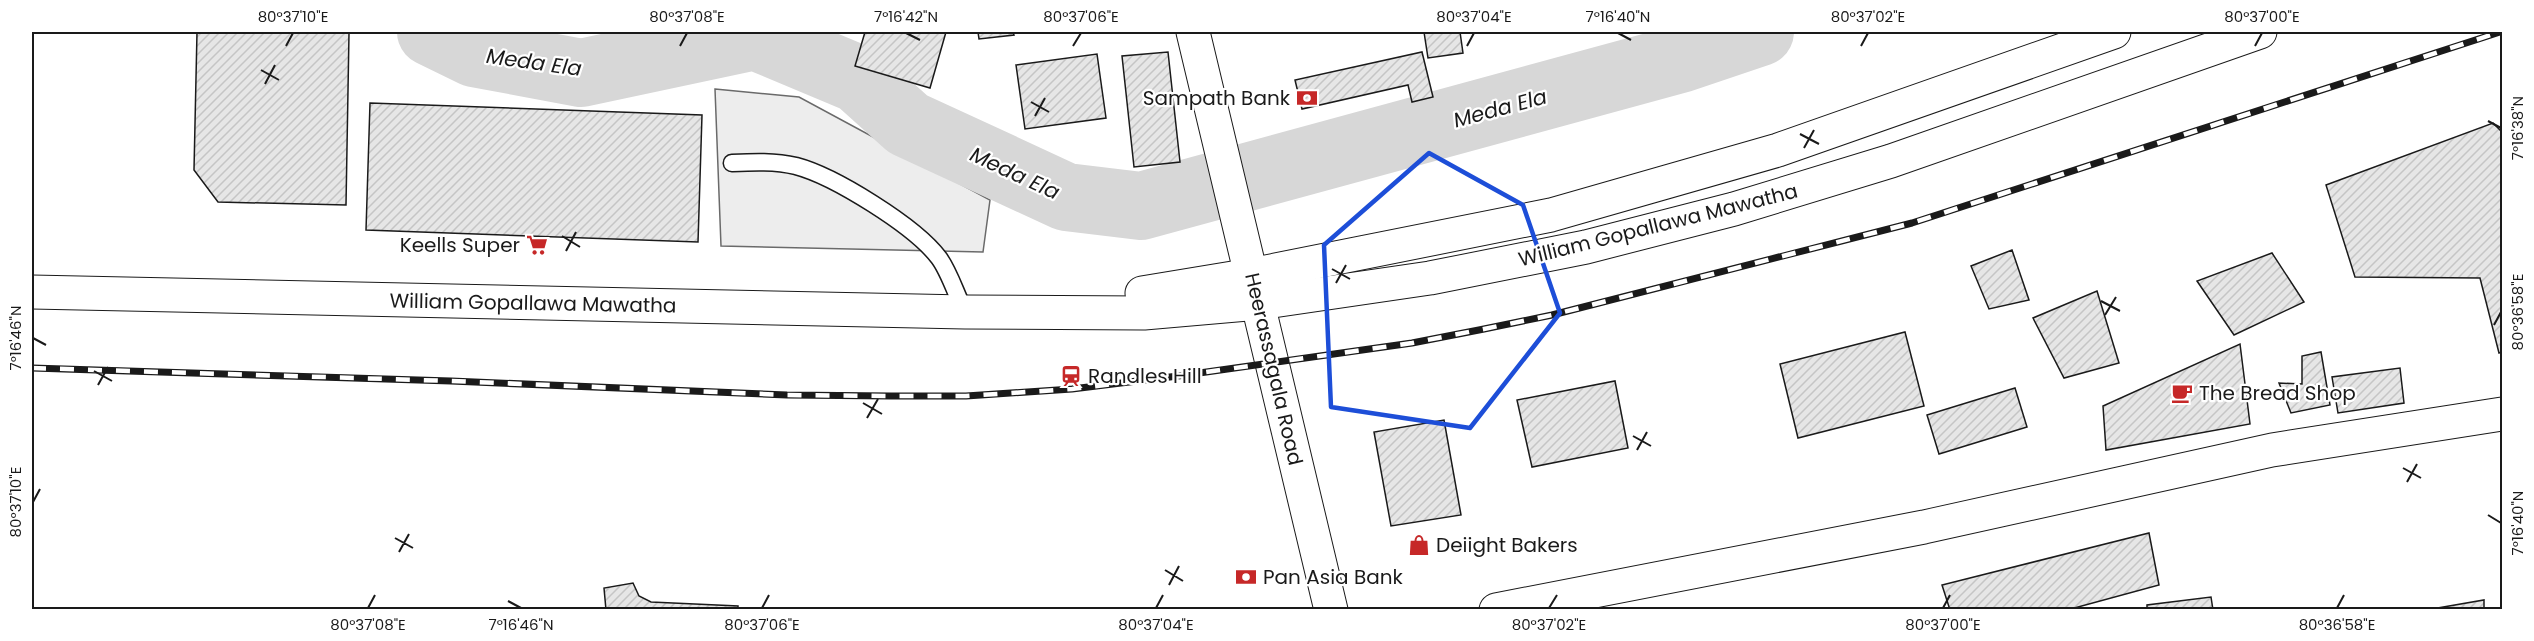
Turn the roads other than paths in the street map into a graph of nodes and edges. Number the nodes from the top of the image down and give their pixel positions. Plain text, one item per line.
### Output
1 (1192, 32) edge
2 (2114, 32) edge
3 (2260, 32) edge
4 (2060, 41) edge
5 (732, 163) dead end
6 (1255, 289) junction
7 (32, 292) edge
8 (964, 312) junction
9 (2502, 414) edge
10 (1331, 609) edge
11 (1496, 609) edge

1 - 6 main road, Heerassagala Road
2 - 4 main road, William Gopallawa Mawatha
3 - 6 main road, William Gopallawa Mawatha
4 - 6 main road, William Gopallawa Mawatha
5 - 8 lane
6 - 8 main road, William Gopallawa Mawatha
6 - 10 main road, Heerassagala Road
7 - 8 main road, William Gopallawa Mawatha
9 - 11 main road

